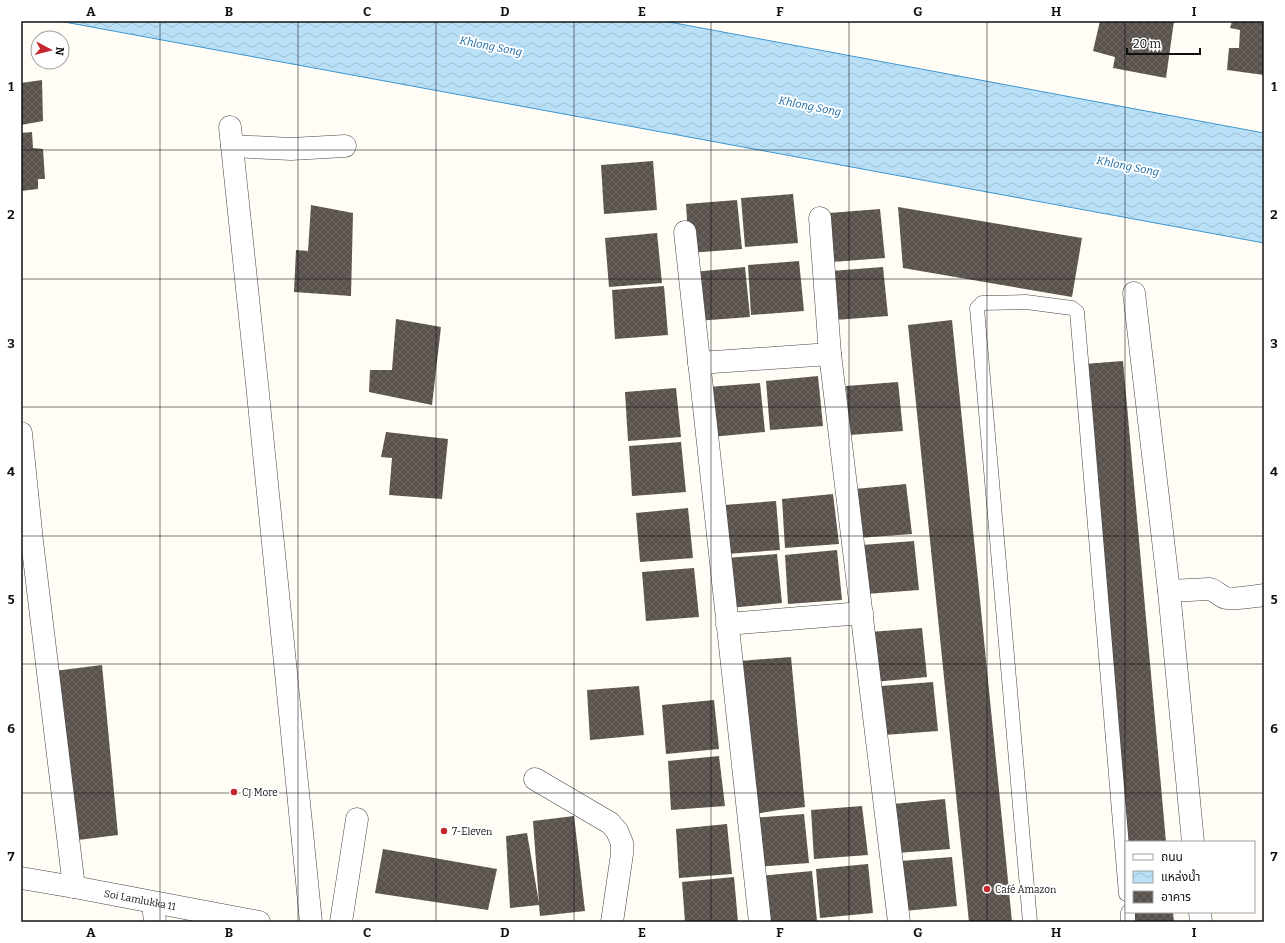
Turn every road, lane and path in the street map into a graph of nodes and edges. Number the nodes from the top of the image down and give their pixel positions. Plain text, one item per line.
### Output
1 (345, 146) dead end
2 (820, 218) dead end
3 (685, 232) dead end
4 (1134, 294) dead end
5 (830, 354) junction
6 (699, 363) junction
7 (21, 433) edge
8 (1168, 591) junction
9 (1264, 595) edge
10 (862, 613) junction
11 (727, 624) junction
12 (535, 779) dead end
13 (358, 819) dead end
14 (1193, 841) edge
15 (21, 878) edge
16 (1125, 882) edge
17 (74, 887) junction
18 (154, 912) edge
19 (259, 922) edge
20 (311, 922) edge
21 (341, 922) edge
22 (612, 922) edge
23 (760, 922) edge
24 (898, 922) edge
25 (1030, 922) edge

1 - 20 street
2 - 5 street
3 - 6 street
4 - 8 street
5 - 6 street
5 - 10 street
6 - 11 street
7 - 17 street
8 - 9 street
8 - 14 street
10 - 11 street
10 - 24 street
11 - 23 street
12 - 22 street
13 - 21 street
15 - 17 street, Soi Lamlukka 11
16 - 25 lane
17 - 18 street, Soi Lamlukka 11
18 - 19 street, Soi Lamlukka 11

